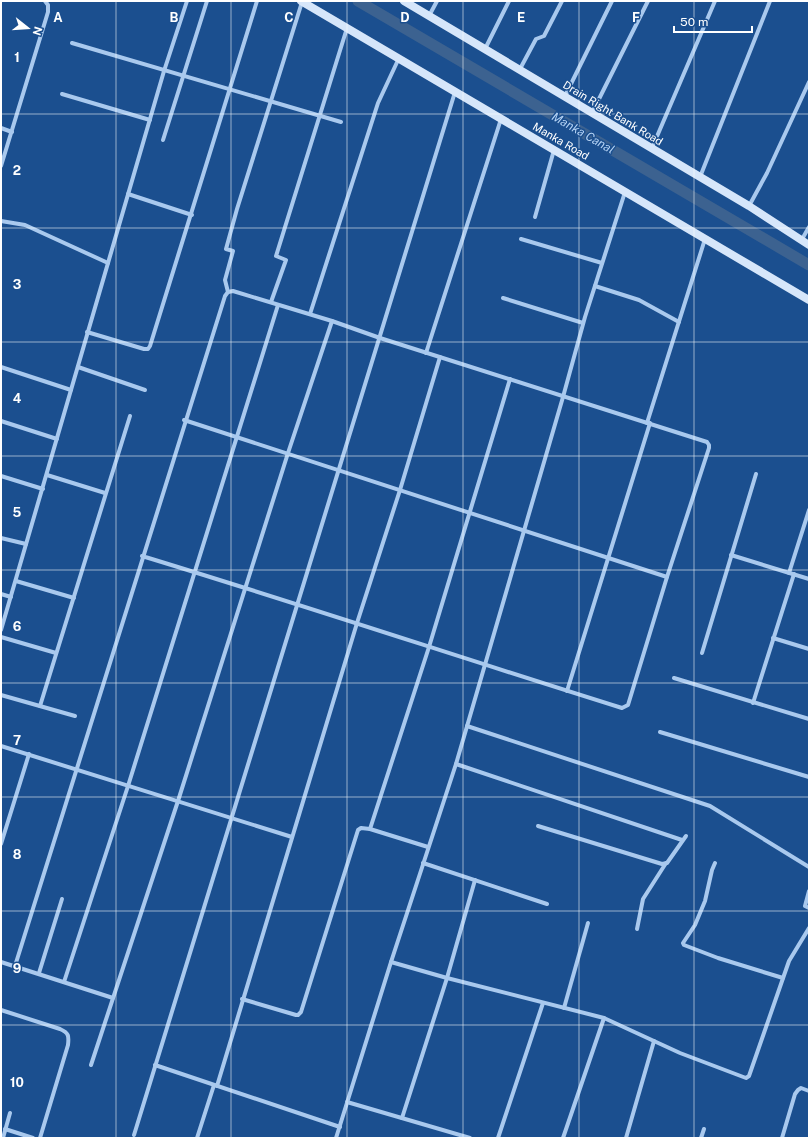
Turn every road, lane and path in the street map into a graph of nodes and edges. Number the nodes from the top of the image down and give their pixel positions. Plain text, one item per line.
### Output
1 (45, 1) edge
2 (187, 1) edge
3 (207, 1) edge
4 (258, 1) edge
5 (302, 1) edge
6 (404, 1) edge
7 (437, 1) edge
8 (509, 1) edge
9 (562, 1) edge
10 (612, 1) edge
11 (648, 1) edge
12 (715, 1) edge
13 (770, 1) edge
14 (429, 16) junction
15 (347, 28) junction
16 (72, 44) dead end
17 (485, 49) junction
18 (399, 58) junction
19 (520, 70) junction
20 (164, 71) junction
21 (183, 76) junction
22 (809, 82) edge
23 (231, 90) junction
24 (455, 92) junction
25 (62, 94) dead end
26 (565, 97) junction
27 (270, 102) junction
28 (592, 113) junction
29 (319, 116) junction
30 (501, 118) junction
31 (150, 120) junction
32 (341, 122) dead end
33 (1, 128) edge
34 (12, 132) junction
35 (163, 140) dead end
36 (652, 149) junction
37 (554, 150) junction
38 (1, 166) edge
39 (700, 177) junction
40 (625, 192) junction
41 (128, 194) junction
42 (749, 206) junction
43 (192, 215) junction
44 (535, 216) dead end
45 (1, 221) edge
46 (809, 227) edge
47 (521, 239) dead end
48 (706, 239) junction
49 (801, 241) junction
50 (809, 245) edge
51 (108, 263) junction
52 (602, 263) junction
53 (595, 286) junction
54 (228, 292) junction
55 (503, 298) dead end
56 (809, 300) edge
57 (271, 302) junction
58 (278, 305) junction
59 (310, 314) junction
60 (332, 321) junction
61 (679, 322) junction
62 (583, 324) junction
63 (87, 332) junction
64 (380, 338) junction
65 (426, 353) junction
66 (440, 357) junction
67 (1, 367) edge
68 (78, 368) junction
69 (510, 379) junction
70 (71, 390) junction
71 (145, 390) dead end
72 (563, 397) junction
73 (130, 416) dead end
74 (184, 420) junction
75 (1, 421) edge
76 (648, 423) junction
77 (238, 437) junction
78 (57, 439) junction
79 (288, 453) junction
80 (340, 470) junction
81 (756, 474) dead end
82 (47, 475) junction
83 (1, 476) edge
84 (43, 489) junction
85 (400, 490) junction
86 (105, 493) junction
87 (809, 510) edge
88 (470, 513) junction
89 (524, 530) junction
90 (1, 538) edge
91 (26, 544) junction
92 (731, 555) junction
93 (142, 556) junction
94 (609, 558) junction
95 (195, 572) junction
96 (789, 573) junction
97 (794, 574) junction
98 (667, 576) junction
99 (809, 579) edge
100 (16, 581) junction
101 (246, 588) junction
102 (1, 594) edge
103 (11, 597) junction
104 (74, 598) junction
105 (298, 604) junction
106 (357, 623) junction
107 (1, 630) edge
108 (1, 637) edge
109 (773, 638) junction
110 (429, 647) junction
111 (809, 649) edge
112 (56, 653) junction
113 (702, 653) dead end
114 (485, 666) junction
115 (674, 678) dead end
116 (567, 691) junction
117 (1, 695) edge
118 (753, 703) junction
119 (40, 706) junction
120 (75, 716) dead end
121 (809, 719) edge
122 (467, 726) junction
123 (660, 732) dead end
124 (1, 746) edge
125 (29, 754) junction
126 (456, 764) junction
127 (76, 770) junction
128 (809, 777) edge
129 (128, 786) junction
130 (178, 802) junction
131 (232, 818) junction
132 (538, 826) dead end
133 (370, 829) junction
134 (686, 836) dead end
135 (292, 837) junction
136 (682, 840) junction
137 (1, 844) edge
138 (428, 847) junction
139 (423, 863) junction
140 (667, 863) junction
141 (715, 863) dead end
142 (809, 867) edge
143 (475, 880) junction
144 (809, 891) edge
145 (62, 899) dead end
146 (547, 904) dead end
147 (809, 908) edge
148 (588, 923) dead end
149 (809, 928) edge
150 (637, 929) dead end
151 (1, 962) edge
152 (390, 962) junction
153 (15, 966) junction
154 (39, 973) junction
155 (447, 978) junction
156 (783, 978) junction
157 (64, 982) junction
158 (113, 998) junction
159 (242, 1000) junction
160 (543, 1003) junction
161 (564, 1008) junction
162 (1, 1010) edge
163 (604, 1018) junction
164 (654, 1041) junction
165 (92, 1065) dead end
166 (155, 1065) junction
167 (216, 1085) junction
168 (809, 1091) edge
169 (347, 1102) junction
170 (10, 1113) dead end
171 (402, 1118) junction
172 (340, 1127) junction
173 (6, 1129) junction
174 (704, 1129) dead end
175 (134, 1136) dead end
176 (459, 1136) edge
177 (3, 1138) edge
178 (33, 1138) edge
179 (40, 1138) edge
180 (198, 1138) edge
181 (336, 1138) edge
182 (470, 1138) edge
183 (498, 1138) edge
184 (563, 1138) edge
185 (626, 1138) edge
186 (701, 1138) edge
187 (782, 1138) edge

1 - 34 street
2 - 20 street
3 - 21 street
4 - 23 street
5 - 15 main road, Manka Road
5 - 27 street
6 - 14 main road, Drain Right Bank Road
7 - 14 street
8 - 17 street
9 - 19 street
10 - 26 street
11 - 28 street
12 - 36 street
13 - 39 street
14 - 17 main road, Drain Right Bank Road
15 - 18 main road, Manka Road
15 - 29 street
16 - 20 street
17 - 19 main road, Drain Right Bank Road
18 - 24 main road, Manka Road
18 - 59 street
19 - 26 main road, Drain Right Bank Road
20 - 21 street
20 - 31 street
21 - 23 street
21 - 35 street
22 - 42 street
23 - 27 street
23 - 43 street
24 - 30 main road, Manka Road
24 - 64 street
25 - 31 street
26 - 28 main road, Drain Right Bank Road
27 - 29 street
27 - 54 street
28 - 36 main road, Drain Right Bank Road
29 - 32 street
29 - 57 street
30 - 37 main road, Manka Road
30 - 65 street
31 - 41 street
33 - 34 street
34 - 38 street
36 - 39 main road, Drain Right Bank Road
37 - 40 main road, Manka Road
37 - 44 street
39 - 42 main road, Drain Right Bank Road
40 - 48 main road, Manka Road
40 - 52 street
41 - 43 street
41 - 51 street
42 - 49 main road, Drain Right Bank Road
43 - 63 street
45 - 51 street
46 - 49 street
47 - 52 street
48 - 56 main road, Manka Road
48 - 61 street
49 - 50 main road, Drain Right Bank Road
51 - 63 street
52 - 53 street
53 - 61 street
53 - 62 street
54 - 57 street
54 - 74 street
55 - 62 street
57 - 58 street
58 - 59 street
58 - 77 street
59 - 60 street
60 - 64 street
60 - 79 street
61 - 76 street
62 - 72 street
63 - 68 street
64 - 65 street
64 - 80 street
65 - 66 street
66 - 69 street
66 - 85 street
67 - 70 street
68 - 70 street
68 - 71 street
69 - 72 street
69 - 88 street
70 - 78 street
72 - 76 street
72 - 89 street
73 - 86 street
74 - 77 street
74 - 93 street
75 - 78 street
76 - 94 street
76 - 98 street
77 - 79 street
77 - 95 street
78 - 82 street
79 - 80 street
79 - 101 street
80 - 85 street
80 - 105 street
81 - 92 street
82 - 84 street
82 - 86 street
83 - 84 street
84 - 91 street
85 - 88 street
85 - 106 street
86 - 104 street
87 - 96 street
88 - 89 street
88 - 110 street
89 - 94 street
89 - 114 street
90 - 91 street
91 - 100 street
92 - 96 street
92 - 113 street
93 - 95 street
93 - 127 street
94 - 98 street
94 - 116 street
95 - 101 street
95 - 129 street
96 - 97 street
97 - 99 street
97 - 109 street
98 - 116 street
100 - 103 street
100 - 104 street
101 - 105 street
101 - 130 street
102 - 103 street
103 - 107 street
104 - 112 street
105 - 106 street
105 - 131 street
106 - 110 street
106 - 135 street
108 - 112 street
109 - 111 street
109 - 118 street
110 - 114 street
110 - 133 street
112 - 119 street
114 - 116 street
114 - 122 street
115 - 118 street
117 - 119 street
118 - 121 street
119 - 120 street
122 - 126 street
122 - 142 street
123 - 128 street
124 - 125 street
125 - 127 street
125 - 137 street
126 - 136 street
126 - 138 street
127 - 129 street
127 - 153 street
129 - 130 street
129 - 157 street
130 - 131 street
130 - 158 street
131 - 135 street
131 - 166 street
132 - 140 street
133 - 138 street
133 - 159 street
134 - 136 street
135 - 159 street
136 - 140 street
138 - 139 street
139 - 143 street
139 - 152 street
140 - 150 street
141 - 156 street
143 - 146 street
143 - 155 street
144 - 147 street
145 - 154 street
148 - 161 street
149 - 156 street
151 - 153 street
152 - 155 street
152 - 169 street
153 - 154 street
154 - 157 street
155 - 160 street
155 - 171 street
156 - 164 street
157 - 158 street
158 - 165 street
159 - 167 street
160 - 161 street
160 - 183 street
161 - 163 street
162 - 179 street
163 - 164 street
163 - 184 street
164 - 185 street
166 - 167 street
166 - 175 street
167 - 172 street
167 - 180 street
168 - 187 street
169 - 171 street
169 - 172 street
170 - 173 street
171 - 176 street
172 - 181 street
173 - 177 street
173 - 178 street
174 - 186 street
176 - 182 street

